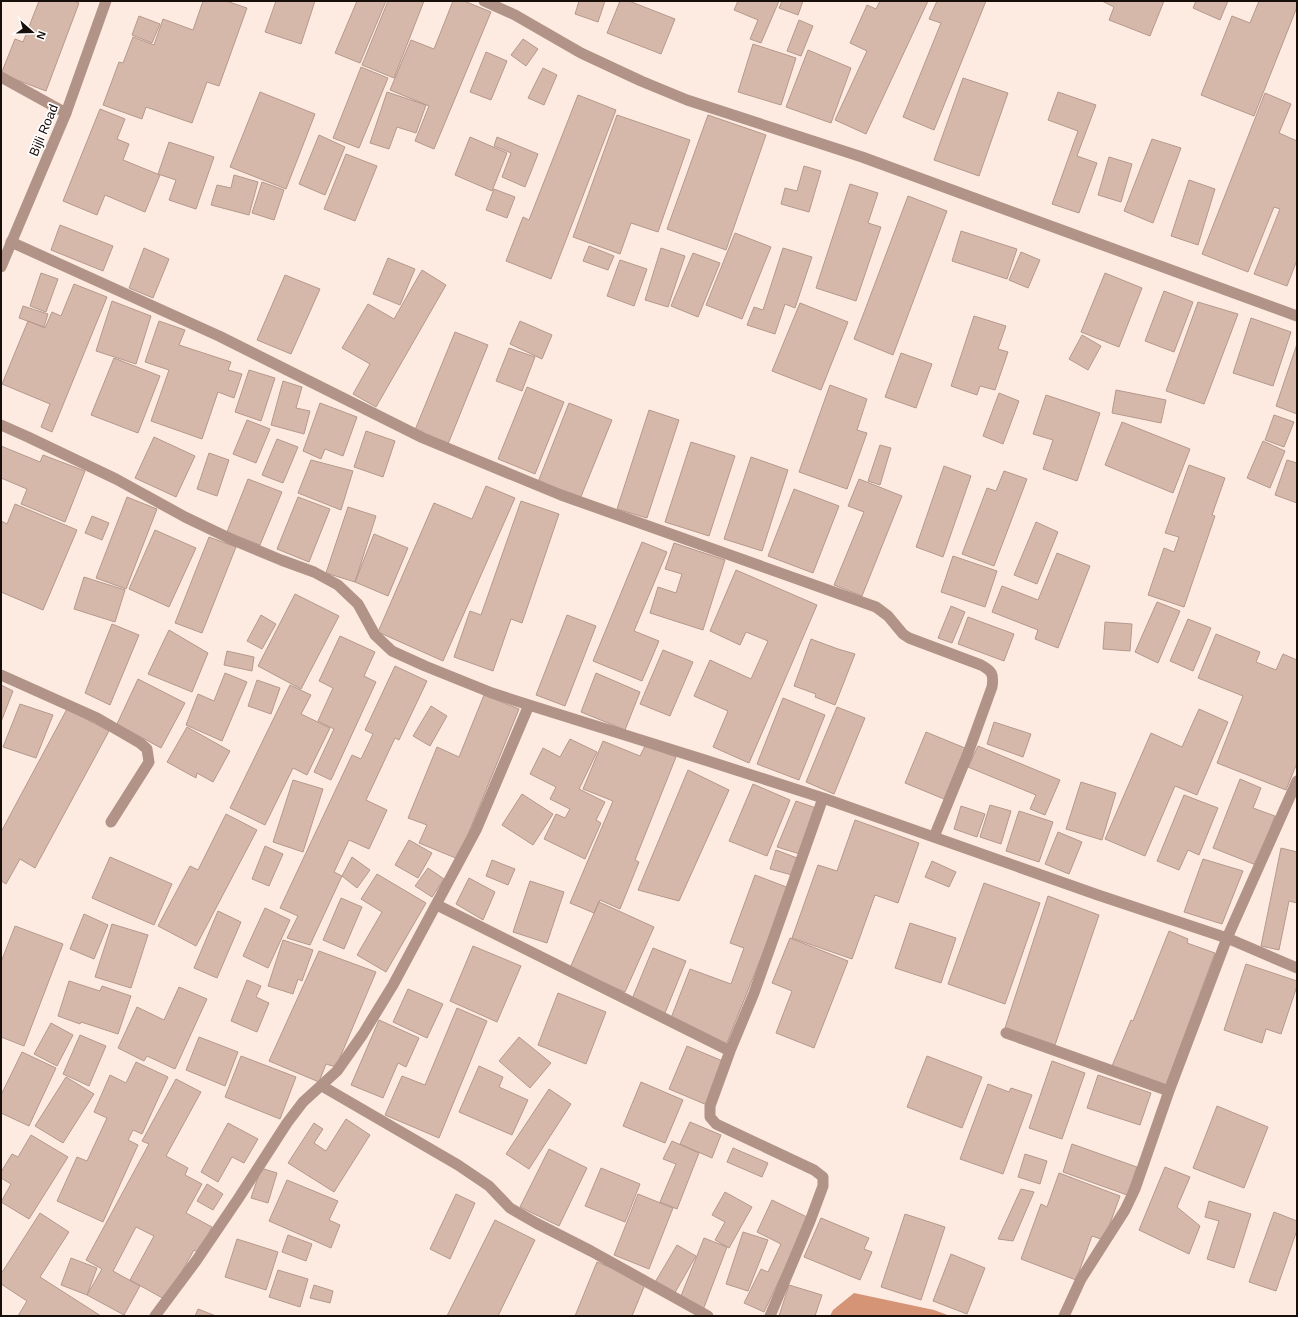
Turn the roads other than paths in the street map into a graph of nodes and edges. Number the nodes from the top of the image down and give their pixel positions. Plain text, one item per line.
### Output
1 (106, 1) edge
2 (484, 1) edge
3 (1, 77) edge
4 (66, 113) junction
5 (11, 242) junction
6 (1, 264) edge
7 (1297, 316) edge
8 (1, 425) edge
9 (1, 675) edge
10 (529, 705) junction
11 (1297, 781) edge
12 (823, 798) junction
13 (111, 822) dead end
14 (934, 837) junction
15 (437, 905) junction
16 (1227, 938) junction
17 (1297, 968) edge
18 (1006, 1033) dead end
19 (730, 1051) junction
20 (322, 1086) junction
21 (1169, 1091) junction
22 (155, 1316) edge
23 (708, 1316) edge
24 (770, 1316) edge
25 (1064, 1316) edge

1 - 4 street, Bijli Road
2 - 7 street
3 - 4 street
4 - 5 street, Bijli Road
5 - 6 street, Bijli Road
5 - 14 street
8 - 10 street
9 - 13 street
10 - 12 street
10 - 15 street
11 - 16 street
12 - 14 street
12 - 19 street
14 - 16 street
15 - 19 street
15 - 20 street
16 - 17 street
16 - 21 street
18 - 21 street
19 - 24 street
20 - 22 street
20 - 23 street
21 - 25 street

